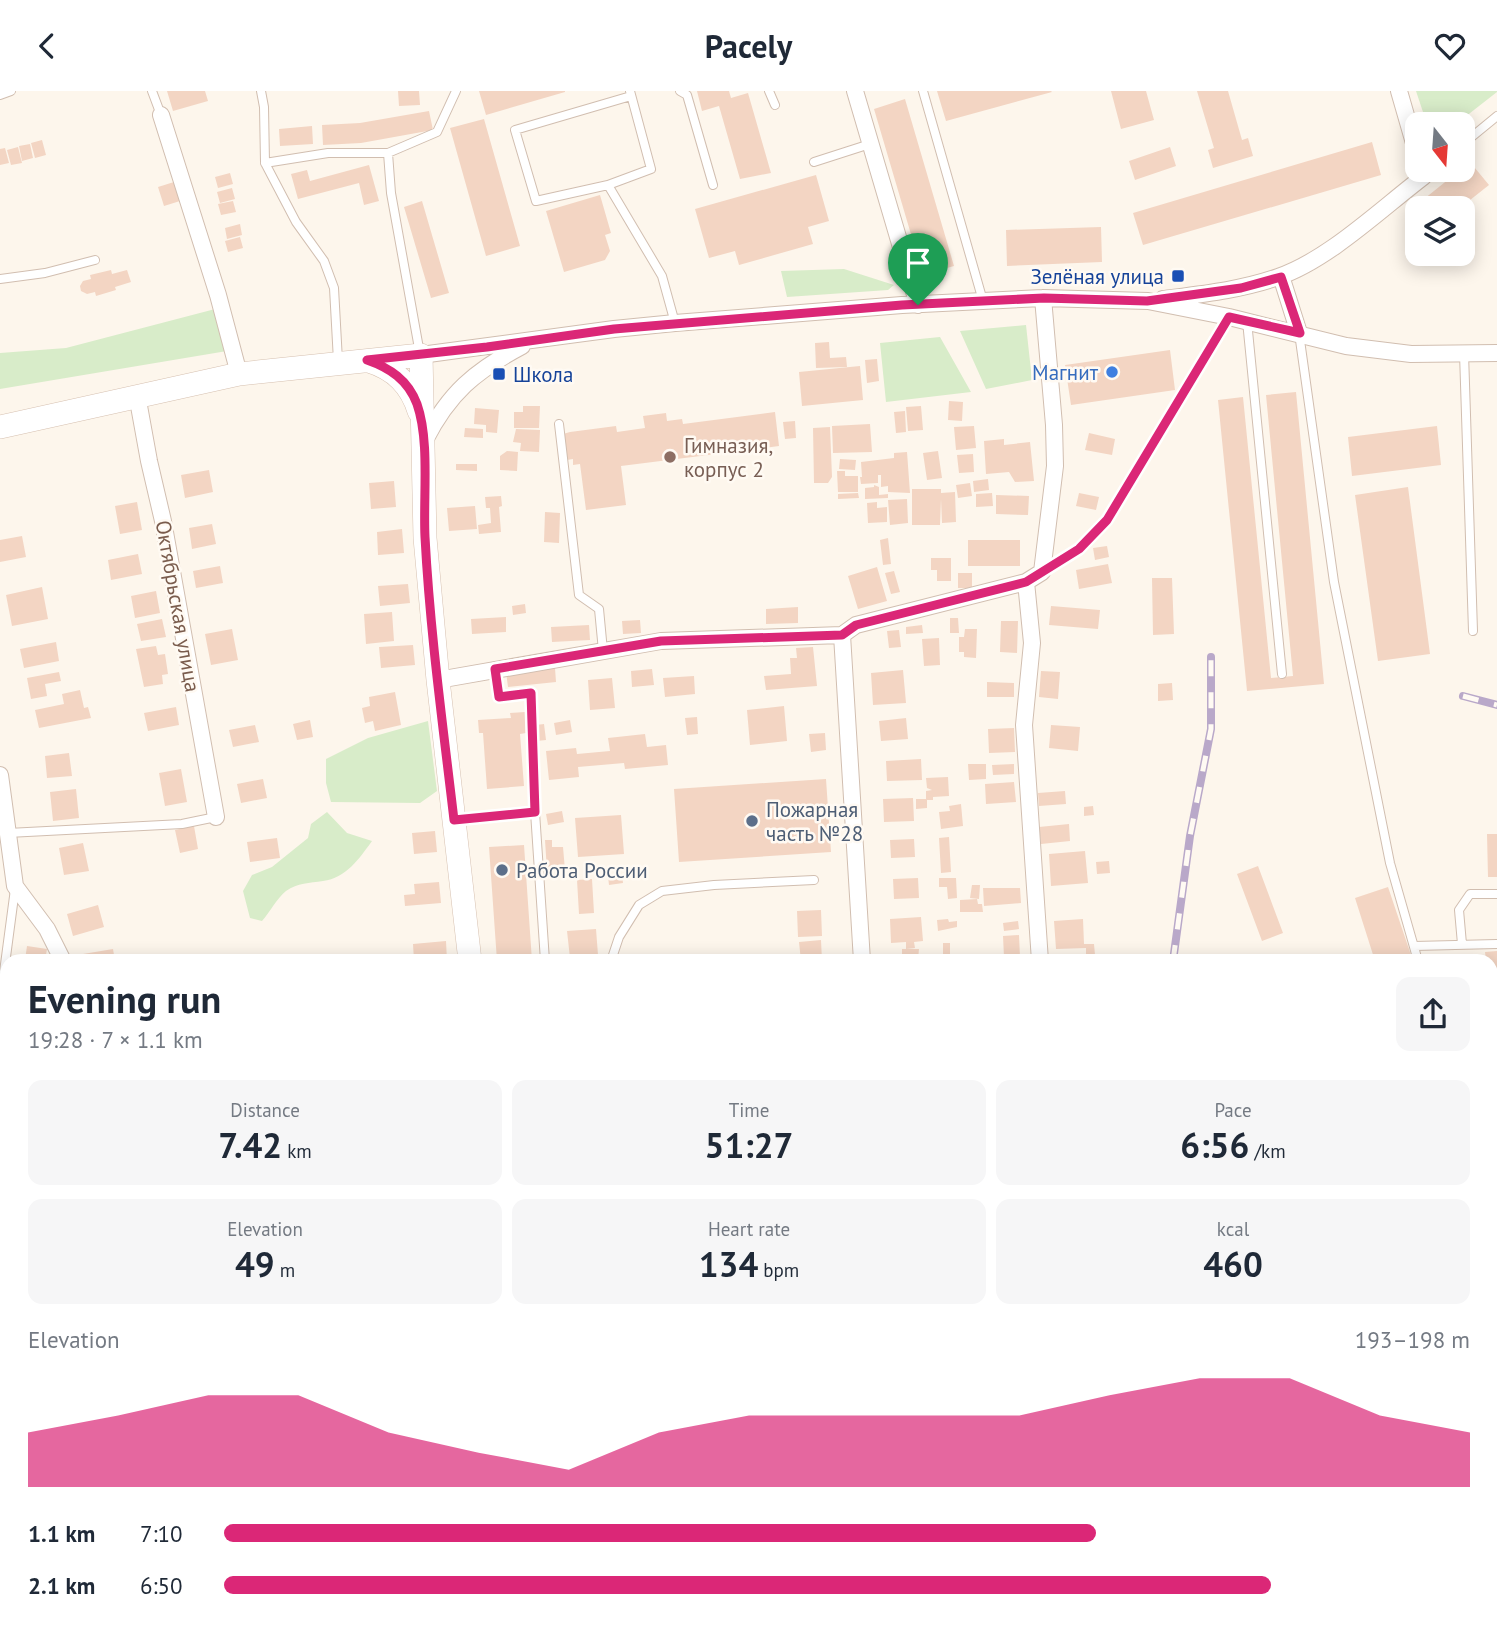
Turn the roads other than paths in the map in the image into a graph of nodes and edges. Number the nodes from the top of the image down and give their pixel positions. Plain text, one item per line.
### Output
1 (11, 91) edge
2 (152, 91) edge
3 (261, 91) edge
4 (456, 91) edge
5 (680, 91) edge
6 (769, 91) edge
7 (856, 91) edge
8 (923, 91) edge
9 (1399, 91) edge
10 (630, 93) edge
11 (0, 95) edge
12 (775, 105) dead end
13 (1405, 112) edge
14 (160, 115) joint
15 (1497, 116) edge
16 (1475, 134) edge
17 (870, 144) junction
18 (388, 153) junction
19 (814, 162) dead end
20 (265, 163) junction
21 (1413, 182) edge
22 (608, 185) junction
23 (713, 185) dead end
24 (94, 260) dead end
25 (1281, 277) junction
26 (0, 279) edge
27 (1044, 298) junction
28 (1147, 301) junction
29 (983, 302) junction
30 (918, 305) junction
31 (1229, 317) junction
32 (1247, 321) junction
33 (675, 323) junction
34 (1300, 333) junction
35 (530, 341) junction
36 (1464, 353) junction
37 (1497, 353) edge
38 (421, 355) junction
39 (367, 360) junction
40 (338, 363) junction
41 (239, 374) junction
42 (137, 395) junction
43 (559, 424) dead end
44 (0, 427) edge
45 (423, 434) junction
46 (1042, 572) junction
47 (1026, 582) junction
48 (1473, 631) dead end
49 (842, 635) junction
50 (603, 651) junction
51 (495, 669) junction
52 (1283, 674) dead end
53 (438, 680) junction
54 (0, 775) edge
55 (535, 812) junction
56 (216, 817) joint
57 (454, 820) junction
58 (8, 833) junction
59 (814, 880) dead end
60 (15, 886) junction
61 (1497, 894) edge
62 (1462, 944) junction
63 (1497, 944) edge
64 (1414, 946) junction
65 (6, 954) edge
66 (60, 954) edge
67 (469, 954) edge
68 (545, 954) edge
69 (613, 954) edge
70 (862, 954) edge
71 (1040, 954) edge
72 (1416, 954) edge

1 - 11 lane
2 - 14 lane
3 - 20 lane
4 - 18 lane
5 - 23 lane
6 - 12 lane
7 - 17 street
8 - 29 lane
9 - 13 street
10 - 22 lane
10 - 22 lane
14 - 41 street
15 - 16 lane
17 - 19 lane
17 - 30 street
18 - 20 lane
18 - 38 lane
20 - 40 lane
21 - 25 street
22 - 33 lane
24 - 26 lane
25 - 28 street
25 - 34 street
27 - 28 street
27 - 29 street
27 - 46 street
28 - 31 street
29 - 30 street
30 - 33 street
31 - 32 street
31 - 46 lane
32 - 34 street
32 - 52 lane
33 - 35 street
34 - 36 street
34 - 64 lane
35 - 38 street
35 - 45 street
36 - 37 street
36 - 48 lane
38 - 39 street
38 - 45 street
39 - 40 street
39 - 45 street
40 - 41 street
41 - 42 street
42 - 44 street
42 - 56 street, Октябрьская улица
43 - 50 lane
45 - 53 street
46 - 47 street
47 - 49 street
47 - 71 street
49 - 50 street
49 - 70 street
50 - 51 street
51 - 53 street
51 - 55 lane
53 - 57 street
54 - 58 street
55 - 57 lane
55 - 68 lane
56 - 58 lane
57 - 67 street
58 - 60 street
59 - 69 lane
60 - 65 lane
60 - 66 street
61 - 62 lane
62 - 63 lane
62 - 64 lane
64 - 72 lane

